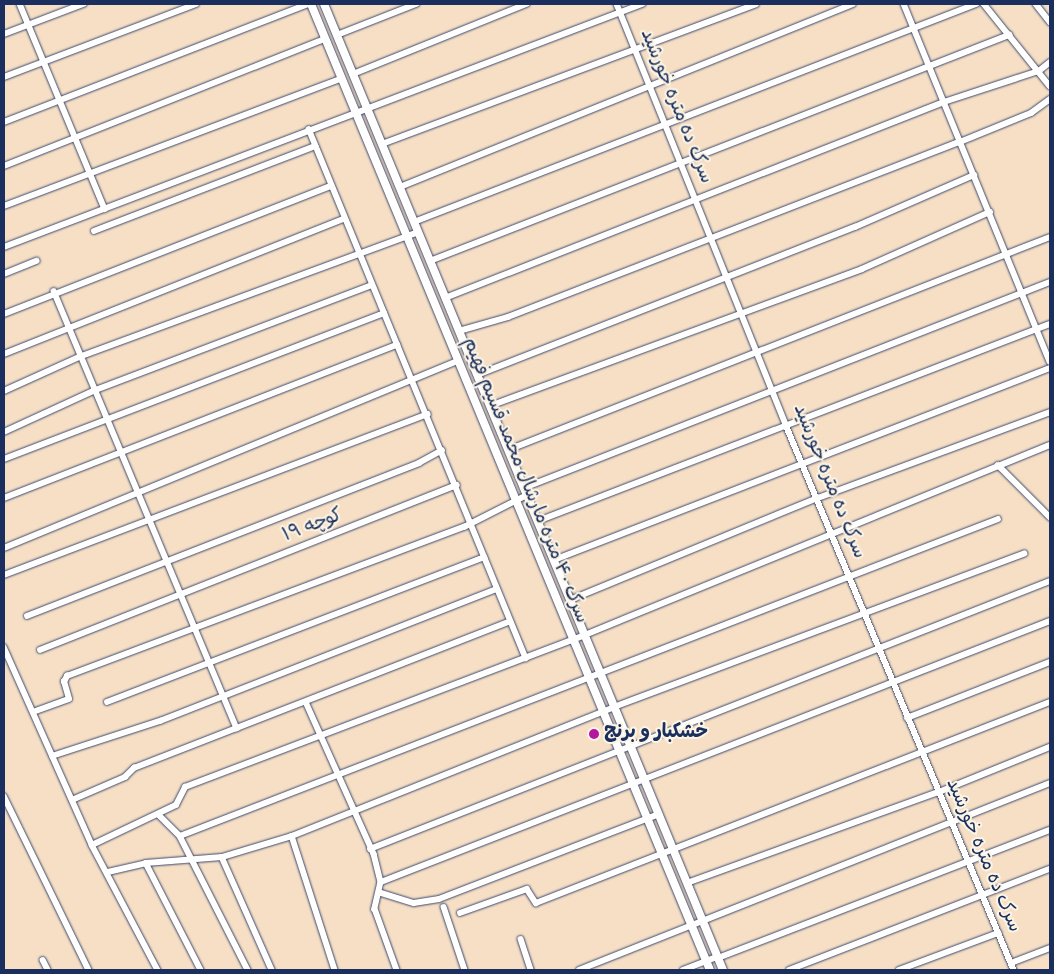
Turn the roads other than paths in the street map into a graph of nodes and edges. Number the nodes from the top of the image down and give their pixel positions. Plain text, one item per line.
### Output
1 (20, 4) edge
2 (83, 4) edge
3 (196, 4) edge
4 (309, 4) edge
5 (324, 4) edge
6 (416, 4) edge
7 (526, 4) edge
8 (617, 4) edge
9 (642, 4) edge
10 (756, 4) edge
11 (852, 4) edge
12 (904, 4) edge
13 (976, 4) edge
14 (984, 4) edge
15 (1036, 4) edge
16 (620, 12) junction
17 (1050, 22) edge
18 (28, 24) junction
19 (914, 28) junction
20 (4, 34) edge
21 (336, 35) junction
22 (1009, 35) junction
23 (326, 39) junction
24 (635, 51) junction
25 (43, 60) junction
26 (1050, 62) edge
27 (930, 67) junction
28 (1039, 71) junction
29 (353, 74) junction
30 (4, 76) edge
31 (342, 78) junction
32 (1050, 86) edge
33 (651, 88) junction
34 (1050, 99) edge
35 (59, 100) junction
36 (944, 102) junction
37 (368, 111) junction
38 (356, 115) junction
39 (4, 122) edge
40 (666, 126) junction
41 (309, 129) junction
42 (75, 138) junction
43 (960, 142) junction
44 (382, 144) junction
45 (315, 146) junction
46 (683, 162) junction
47 (4, 166) edge
48 (90, 172) junction
49 (974, 175) junction
50 (330, 186) junction
51 (400, 187) junction
52 (698, 200) junction
53 (4, 206) edge
54 (105, 210) junction
55 (990, 212) junction
56 (344, 219) junction
57 (414, 222) junction
58 (94, 231) dead end
59 (418, 232) junction
60 (406, 236) junction
61 (713, 237) junction
62 (1050, 237) edge
63 (4, 247) edge
64 (358, 252) junction
65 (1007, 254) junction
66 (36, 261) dead end
67 (430, 261) junction
68 (4, 274) edge
69 (728, 274) junction
70 (1050, 282) edge
71 (372, 285) junction
72 (54, 291) junction
73 (1024, 293) junction
74 (445, 298) junction
75 (744, 311) junction
76 (384, 313) junction
77 (4, 314) edge
78 (1050, 324) edge
79 (68, 326) junction
80 (1038, 330) junction
81 (459, 331) junction
82 (397, 345) junction
83 (759, 351) junction
84 (4, 354) edge
85 (79, 357) junction
86 (458, 361) junction
87 (1050, 361) edge
88 (1050, 368) edge
89 (477, 375) junction
90 (412, 379) junction
91 (774, 387) junction
92 (4, 391) edge
93 (94, 391) junction
94 (490, 406) junction
95 (1050, 412) edge
96 (427, 414) junction
97 (107, 422) junction
98 (786, 425) junction
99 (4, 432) edge
100 (1050, 445) edge
101 (442, 450) junction
102 (508, 450) junction
103 (121, 455) junction
104 (4, 459) edge
105 (805, 465) junction
106 (998, 465) junction
107 (456, 485) junction
108 (136, 490) junction
109 (525, 491) junction
110 (4, 498) edge
111 (818, 498) junction
112 (515, 500) junction
113 (1050, 517) edge
114 (148, 520) junction
115 (471, 520) junction
116 (998, 520) dead end
117 (538, 522) junction
118 (833, 534) junction
119 (4, 548) edge
120 (1024, 554) dead end
121 (484, 557) junction
122 (166, 560) junction
123 (554, 560) junction
124 (4, 575) edge
125 (850, 577) junction
126 (1050, 581) edge
127 (496, 589) junction
128 (179, 592) junction
129 (570, 600) junction
130 (867, 614) junction
131 (27, 616) dead end
132 (1050, 621) edge
133 (509, 622) junction
134 (193, 629) junction
135 (584, 635) junction
136 (572, 640) junction
137 (4, 647) edge
138 (40, 650) dead end
139 (880, 650) junction
140 (526, 658) junction
141 (209, 661) junction
142 (1050, 662) edge
143 (599, 670) junction
144 (586, 675) junction
145 (894, 683) junction
146 (223, 694) junction
147 (107, 702) dead end
148 (306, 702) junction
149 (1050, 702) edge
150 (614, 707) junction
151 (33, 712) junction
152 (602, 712) junction
153 (907, 718) junction
154 (237, 728) junction
155 (320, 738) junction
156 (630, 744) junction
157 (1050, 747) edge
158 (617, 749) junction
159 (922, 753) junction
160 (52, 756) junction
161 (338, 774) junction
162 (644, 780) junction
163 (1050, 783) edge
164 (632, 785) junction
165 (939, 792) junction
166 (4, 796) edge
167 (72, 800) junction
168 (158, 814) junction
169 (354, 814) junction
170 (659, 814) junction
171 (647, 819) junction
172 (951, 824) junction
173 (1050, 830) edge
174 (180, 836) junction
175 (292, 836) junction
176 (92, 845) junction
177 (672, 848) junction
178 (370, 849) junction
179 (661, 853) junction
180 (222, 857) junction
181 (190, 862) junction
182 (969, 862) junction
183 (146, 863) junction
184 (1050, 868) edge
185 (108, 872) junction
186 (381, 882) junction
187 (687, 883) junction
188 (380, 893) junction
189 (982, 895) junction
190 (444, 907) dead end
191 (460, 913) dead end
192 (702, 920) junction
193 (691, 925) junction
194 (998, 933) junction
195 (521, 939) dead end
196 (1050, 948) edge
197 (718, 957) junction
198 (43, 960) dead end
199 (706, 961) junction
200 (1012, 968) edge
201 (48, 970) edge
202 (89, 970) edge
203 (158, 970) edge
204 (201, 970) edge
205 (248, 970) edge
206 (272, 970) edge
207 (335, 970) edge
208 (397, 970) edge
209 (465, 970) edge
210 (531, 970) edge
211 (579, 970) edge
212 (683, 970) edge
213 (710, 970) edge
214 (723, 970) edge
215 (789, 970) edge
216 (900, 970) edge

1 - 18 street
2 - 18 street
3 - 25 street
4 - 23 street, سرک ۴۰ متره مارشال محمد قسیم فهیم
4 - 35 street
5 - 21 street, سرک ۴۰ متره مارشال محمد قسیم فهیم
6 - 21 street
7 - 29 street
8 - 16 street, سرک ده متره خورشید
9 - 16 street
10 - 24 street
11 - 33 street
12 - 19 street
13 - 19 street
14 - 22 street
15 - 17 street
16 - 24 street, سرک ده متره خورشید
16 - 37 street
18 - 20 street
18 - 25 street
19 - 27 street
19 - 40 street
21 - 29 street, سرک ۴۰ متره مارشال محمد قسیم فهیم
22 - 27 street
22 - 28 street
23 - 31 street, سرک ۴۰ متره مارشال محمد قسیم فهیم
23 - 42 street
24 - 33 street, سرک ده متره خورشید
24 - 44 street
25 - 30 street
25 - 35 street
26 - 28 street
27 - 36 street
27 - 46 street
28 - 32 street
28 - 36 street
29 - 37 street, سرک ۴۰ متره مارشال محمد قسیم فهیم
31 - 38 street, سرک ۴۰ متره مارشال محمد قسیم فهیم
31 - 48 street
33 - 40 street, سرک ده متره خورشید
33 - 51 street
34 - 43 street
35 - 39 street
35 - 42 street
36 - 43 street
36 - 52 street
37 - 38 street
37 - 44 street, سرک ۴۰ متره مارشال محمد قسیم فهیم
38 - 41 street
38 - 60 street, سرک ۴۰ متره مارشال محمد قسیم فهیم
40 - 46 street, سرک ده متره خورشید
40 - 57 street
41 - 45 street
41 - 54 street
42 - 47 street
42 - 48 street
43 - 49 street
43 - 61 street
44 - 51 street, سرک ۴۰ متره مارشال محمد قسیم فهیم
45 - 50 street
45 - 58 street
46 - 52 street, سرک ده متره خورشید
46 - 67 street
48 - 53 street
48 - 54 street
49 - 55 street
49 - 69 street
50 - 56 street
50 - 72 street
51 - 57 street, سرک ۴۰ متره مارشال محمد قسیم فهیم
52 - 61 street, سرک ده متره خورشید
52 - 74 street
54 - 63 street
55 - 65 street
55 - 75 street
56 - 64 street
56 - 79 street
57 - 59 street, سرک ۴۰ متره مارشال محمد قسیم فهیم
59 - 60 street
59 - 67 street, سرک ۴۰ متره مارشال محمد قسیم فهیم
60 - 64 street
60 - 86 street, سرک ۴۰ متره مارشال محمد قسیم فهیم
61 - 69 street, سرک ده متره خورشید
61 - 81 street
62 - 65 street
64 - 71 street
64 - 85 street
65 - 73 street
65 - 83 street
66 - 68 street
67 - 74 street, سرک ۴۰ متره مارشال محمد قسیم فهیم
69 - 75 street, سرک ده متره خورشید
69 - 89 street
70 - 73 street
71 - 76 street
71 - 93 street
72 - 77 street
72 - 79 street
73 - 80 street
73 - 91 street
74 - 81 street, سرک ۴۰ متره مارشال محمد قسیم فهیم
75 - 83 street, سرک ده متره خورشید
75 - 94 street
76 - 82 street
76 - 97 street
78 - 80 street
79 - 84 street
79 - 85 street
80 - 87 street
80 - 98 street
81 - 89 street, سرک ۴۰ متره مارشال محمد قسیم فهیم
82 - 90 street
82 - 103 street
83 - 91 street, سرک ده متره خورشید
83 - 102 street
85 - 92 street
85 - 93 street
86 - 90 street
86 - 112 street, سرک ۴۰ متره مارشال محمد قسیم فهیم
88 - 105 street
89 - 94 street, سرک ۴۰ متره مارشال محمد قسیم فهیم
90 - 96 street
90 - 108 street
91 - 98 street, سرک ده متره خورشید
91 - 109 street
93 - 97 street
93 - 99 street
94 - 102 street, سرک ۴۰ متره مارشال محمد قسیم فهیم
95 - 111 street
96 - 101 street
96 - 114 street
97 - 103 street
97 - 104 street
98 - 105 street, سرک ده متره خورشید
98 - 117 street
100 - 106 street
101 - 107 street
101 - 122 street
102 - 109 street, سرک ۴۰ متره مارشال محمد قسیم فهیم
103 - 108 street
103 - 110 street
105 - 111 street, سرک ده متره خورشید
105 - 123 street
106 - 113 street
106 - 118 street
107 - 115 street
107 - 128 street, کوچه ۱۹
108 - 114 street
108 - 119 street
109 - 112 street
109 - 117 street, سرک ۴۰ متره مارشال محمد قسیم فهیم
111 - 118 street, سرک ده متره خورشید
111 - 129 street
112 - 115 street
112 - 136 street, سرک ۴۰ متره مارشال محمد قسیم فهیم
114 - 122 street
114 - 124 street
115 - 121 street
115 - 134 street
116 - 125 street
117 - 123 street, سرک ۴۰ متره مارشال محمد قسیم فهیم
118 - 125 street, سرک ده متره خورشید
118 - 135 street
120 - 130 street
121 - 127 street
121 - 141 street
122 - 128 street
122 - 131 street
123 - 129 street, سرک ۴۰ متره مارشال محمد قسیم فهیم
125 - 130 street, سرک ده متره خورشید
125 - 143 street
126 - 139 street
127 - 133 street
127 - 146 street
128 - 134 street
128 - 138 street, کوچه ۱۹
129 - 135 street, سرک ۴۰ متره مارشال محمد قسیم فهیم
130 - 139 street, سرک ده متره خورشید
130 - 150 street
132 - 145 street
133 - 140 street
133 - 148 street
134 - 141 street
134 - 151 street
135 - 136 street
135 - 143 street, سرک ۴۰ متره مارشال محمد قسیم فهیم
136 - 140 street
136 - 144 street, سرک ۴۰ متره مارشال محمد قسیم فهیم
137 - 151 street
139 - 145 street, سرک ده متره خورشید
139 - 156 street
140 - 155 street
141 - 146 street
141 - 147 street
142 - 153 street
143 - 144 street
143 - 150 street, سرک ۴۰ متره مارشال محمد قسیم فهیم
144 - 152 street, سرک ۴۰ متره مارشال محمد قسیم فهیم
144 - 161 street
145 - 153 street, سرک ده متره خورشید
145 - 162 street
146 - 154 street
146 - 160 street
148 - 154 street
148 - 155 street
149 - 159 street
150 - 152 street
150 - 156 street, سرک ۴۰ متره مارشال محمد قسیم فهیم
151 - 160 street
152 - 158 street, سرک ۴۰ متره مارشال محمد قسیم فهیم
152 - 169 street
153 - 159 street, سرک ده متره خورشید
154 - 167 street
155 - 161 street
155 - 168 street
156 - 158 street
156 - 162 street, سرک ۴۰ متره مارشال محمد قسیم فهیم
157 - 165 street
158 - 164 street, سرک ۴۰ متره مارشال محمد قسیم فهیم
158 - 178 street
159 - 165 street, سرک ده متره خورشید
159 - 177 street
160 - 167 street
161 - 169 street
161 - 174 street
162 - 164 street
162 - 170 street, سرک ۴۰ متره مارشال محمد قسیم فهیم
163 - 172 street
164 - 171 street, سرک ۴۰ متره مارشال محمد قسیم فهیم
164 - 186 street
165 - 172 street, سرک ده متره خورشید
165 - 187 street
166 - 202 street
167 - 176 street
168 - 174 street
168 - 176 street
169 - 175 street
169 - 178 street
170 - 171 street
170 - 177 street, سرک ۴۰ متره مارشال محمد قسیم فهیم
171 - 179 street, سرک ۴۰ متره مارشال محمد قسیم فهیم
171 - 188 street
172 - 182 street, سرک ده متره خورشید
172 - 192 street
173 - 182 street
174 - 181 street
175 - 180 street
175 - 207 street
176 - 185 street
177 - 179 street
177 - 187 street, سرک ۴۰ متره مارشال محمد قسیم فهیم
178 - 186 street
179 - 191 street
179 - 193 street, سرک ۴۰ متره مارشال محمد قسیم فهیم
180 - 181 street
180 - 206 street
181 - 183 street
181 - 205 street
182 - 189 street, سرک ده متره خورشید
182 - 197 street
183 - 185 street
183 - 204 street
184 - 189 street
185 - 203 street
186 - 188 street
187 - 192 street, سرک ۴۰ متره مارشال محمد قسیم فهیم
188 - 208 street
189 - 194 street, سرک ده متره خورشید
189 - 215 street
190 - 209 street
192 - 193 street
192 - 197 street, سرک ۴۰ متره مارشال محمد قسیم فهیم
193 - 199 street, سرک ۴۰ متره مارشال محمد قسیم فهیم
193 - 211 street
194 - 200 street, سرک ده متره خورشید
194 - 216 street
195 - 210 street
196 - 200 street
197 - 199 street
197 - 214 street, سرک ۴۰ متره مارشال محمد قسیم فهیم
198 - 201 street
199 - 212 street
199 - 213 street, سرک ۴۰ متره مارشال محمد قسیم فهیم

